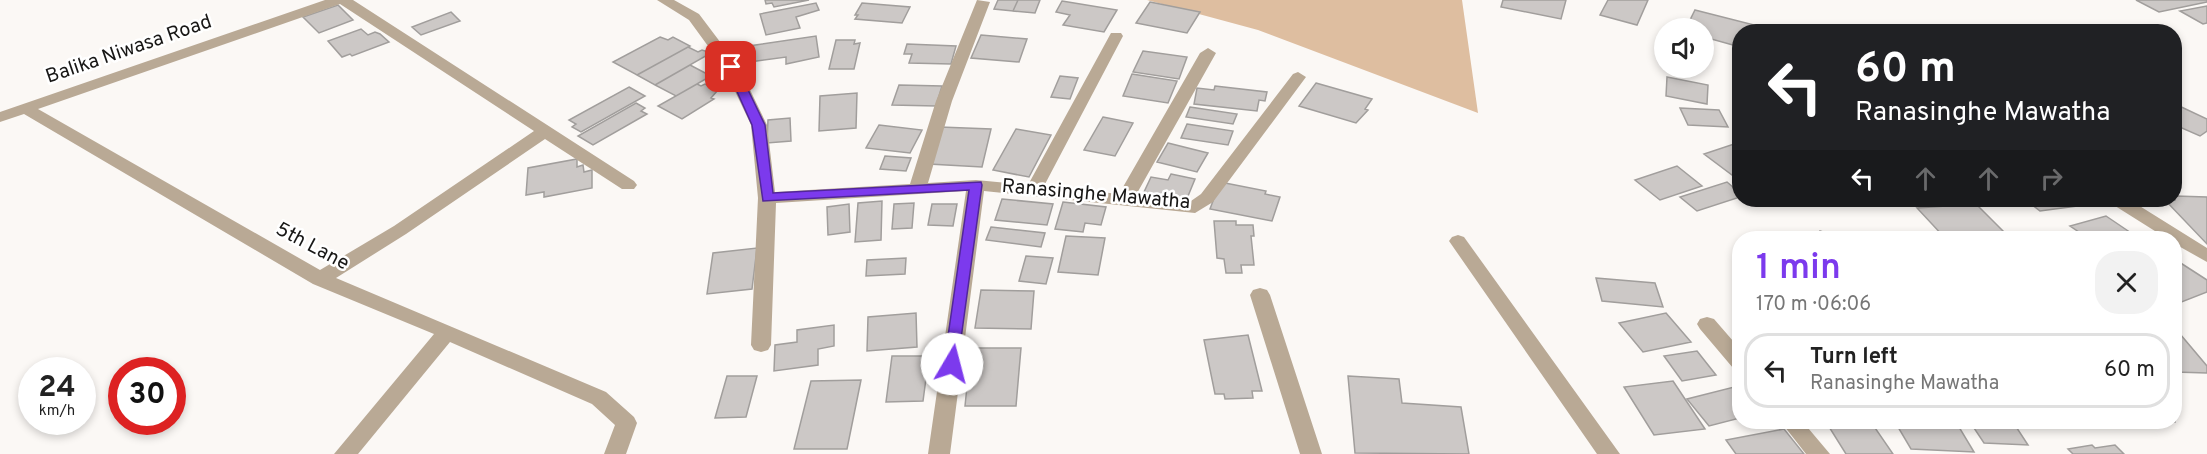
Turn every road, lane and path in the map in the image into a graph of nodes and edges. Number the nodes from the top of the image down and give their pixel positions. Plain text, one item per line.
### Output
1 (341, 0) edge
2 (664, 0) edge
3 (983, 2) dead end
4 (1116, 36) dead end
5 (1208, 53) dead end
6 (1298, 77) dead end
7 (25, 108) junction
8 (0, 117) edge
9 (546, 131) junction
10 (628, 185) dead end
11 (976, 185) junction
12 (917, 189) junction
13 (1033, 191) junction
14 (767, 198) junction
15 (1125, 199) junction
16 (2129, 207) edge
17 (2167, 231) edge
18 (2182, 240) edge
19 (1458, 241) dead end
20 (2207, 256) edge
21 (320, 279) junction
22 (1260, 296) dead end
23 (1707, 324) dead end
24 (447, 332) junction
25 (761, 345) dead end
26 (1732, 354) edge
27 (1797, 429) edge
28 (345, 454) edge
29 (615, 454) edge
30 (939, 454) edge
31 (1311, 454) edge
32 (1610, 454) edge
33 (1819, 454) edge

1 - 7 street, Balika Niwasa Road
1 - 9 street
2 - 14 street
3 - 12 street
4 - 13 street
5 - 15 street
6 - 15 street, Ranasinghe Mawatha
7 - 8 street, Balika Niwasa Road
7 - 21 street, 5th Lane
9 - 10 street
9 - 21 street
11 - 12 street, Ranasinghe Mawatha
11 - 13 street, Ranasinghe Mawatha
11 - 30 street, Ranasinghe Mawatha
12 - 14 street, Ranasinghe Mawatha
13 - 15 street, Ranasinghe Mawatha
14 - 25 street
16 - 17 street
18 - 20 street
19 - 32 street
21 - 24 street, 5th Lane
22 - 31 street
23 - 26 street
24 - 28 street
24 - 29 street, 5th Lane
27 - 33 street

